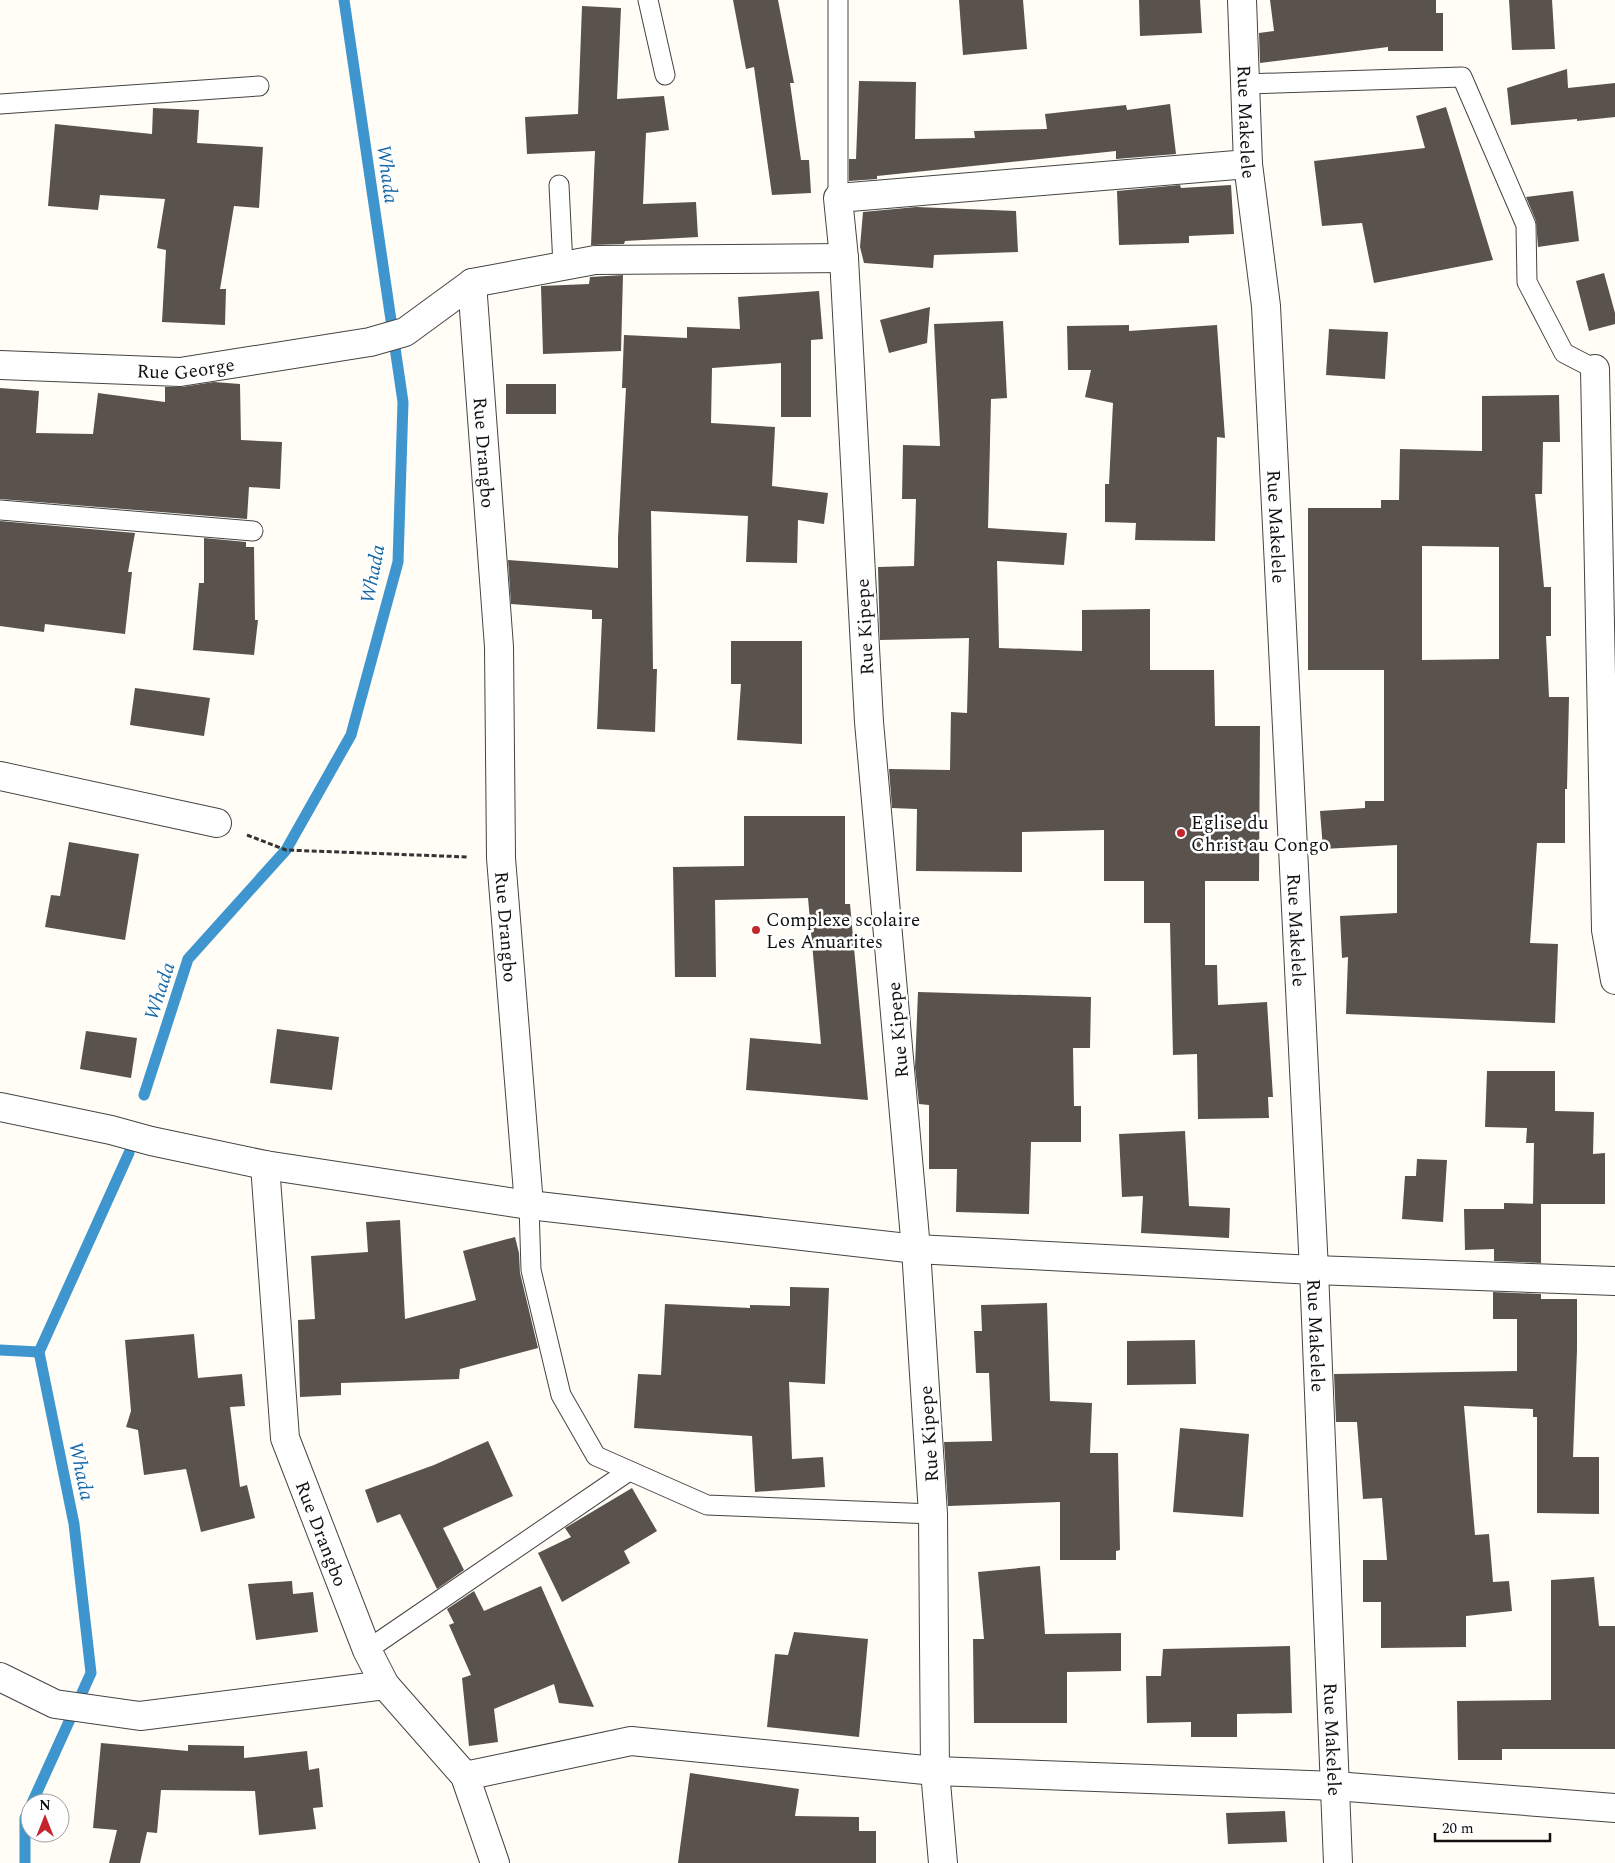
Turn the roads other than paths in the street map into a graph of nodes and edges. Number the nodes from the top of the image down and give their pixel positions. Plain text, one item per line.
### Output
1 (648, 0) edge
2 (838, 0) edge
3 (1242, 0) edge
4 (665, 75) dead end
5 (1245, 84) junction
6 (260, 86) dead end
7 (0, 104) edge
8 (1248, 164) junction
9 (559, 186) dead end
10 (838, 198) junction
11 (844, 258) junction
12 (563, 266) junction
13 (472, 283) junction
14 (0, 365) edge
15 (1595, 369) joint
16 (0, 510) edge
17 (253, 530) dead end
18 (0, 776) edge
19 (217, 824) road end
20 (1615, 980) edge
21 (0, 1107) edge
22 (265, 1165) junction
23 (529, 1205) junction
24 (916, 1249) junction
25 (1314, 1270) junction
26 (1615, 1281) edge
27 (629, 1471) junction
28 (933, 1514) junction
29 (367, 1650) junction
30 (0, 1677) edge
31 (385, 1685) junction
32 (936, 1771) junction
33 (465, 1776) junction
34 (1335, 1786) junction
35 (1615, 1808) edge
36 (494, 1863) edge
37 (943, 1863) edge
38 (1338, 1863) edge

1 - 4 lane
2 - 10 lane
3 - 5 street, Rue Makelele
5 - 8 street, Rue Makelele
5 - 15 lane
6 - 7 lane
8 - 10 street
8 - 25 street, Rue Makelele
9 - 12 lane
10 - 11 street, Rue Kipepe
11 - 12 street
11 - 24 street, Rue Kipepe
12 - 13 street
13 - 14 street, Rue George
13 - 23 street, Rue Drangbo
15 - 20 street
16 - 17 lane
18 - 19 street
21 - 22 street
22 - 23 street
22 - 29 street, Rue Drangbo
23 - 24 street
23 - 27 lane
24 - 25 street
24 - 28 street, Rue Kipepe
25 - 26 street
25 - 34 street, Rue Makelele
27 - 28 lane
27 - 29 lane
28 - 32 street, Rue Kipepe
29 - 31 street, Rue Drangbo
30 - 31 street
31 - 33 street, Rue Drangbo
32 - 33 street
32 - 34 street
32 - 37 street, Rue Kipepe
33 - 36 street, Rue Drangbo
34 - 35 street
34 - 38 street, Rue Makelele

